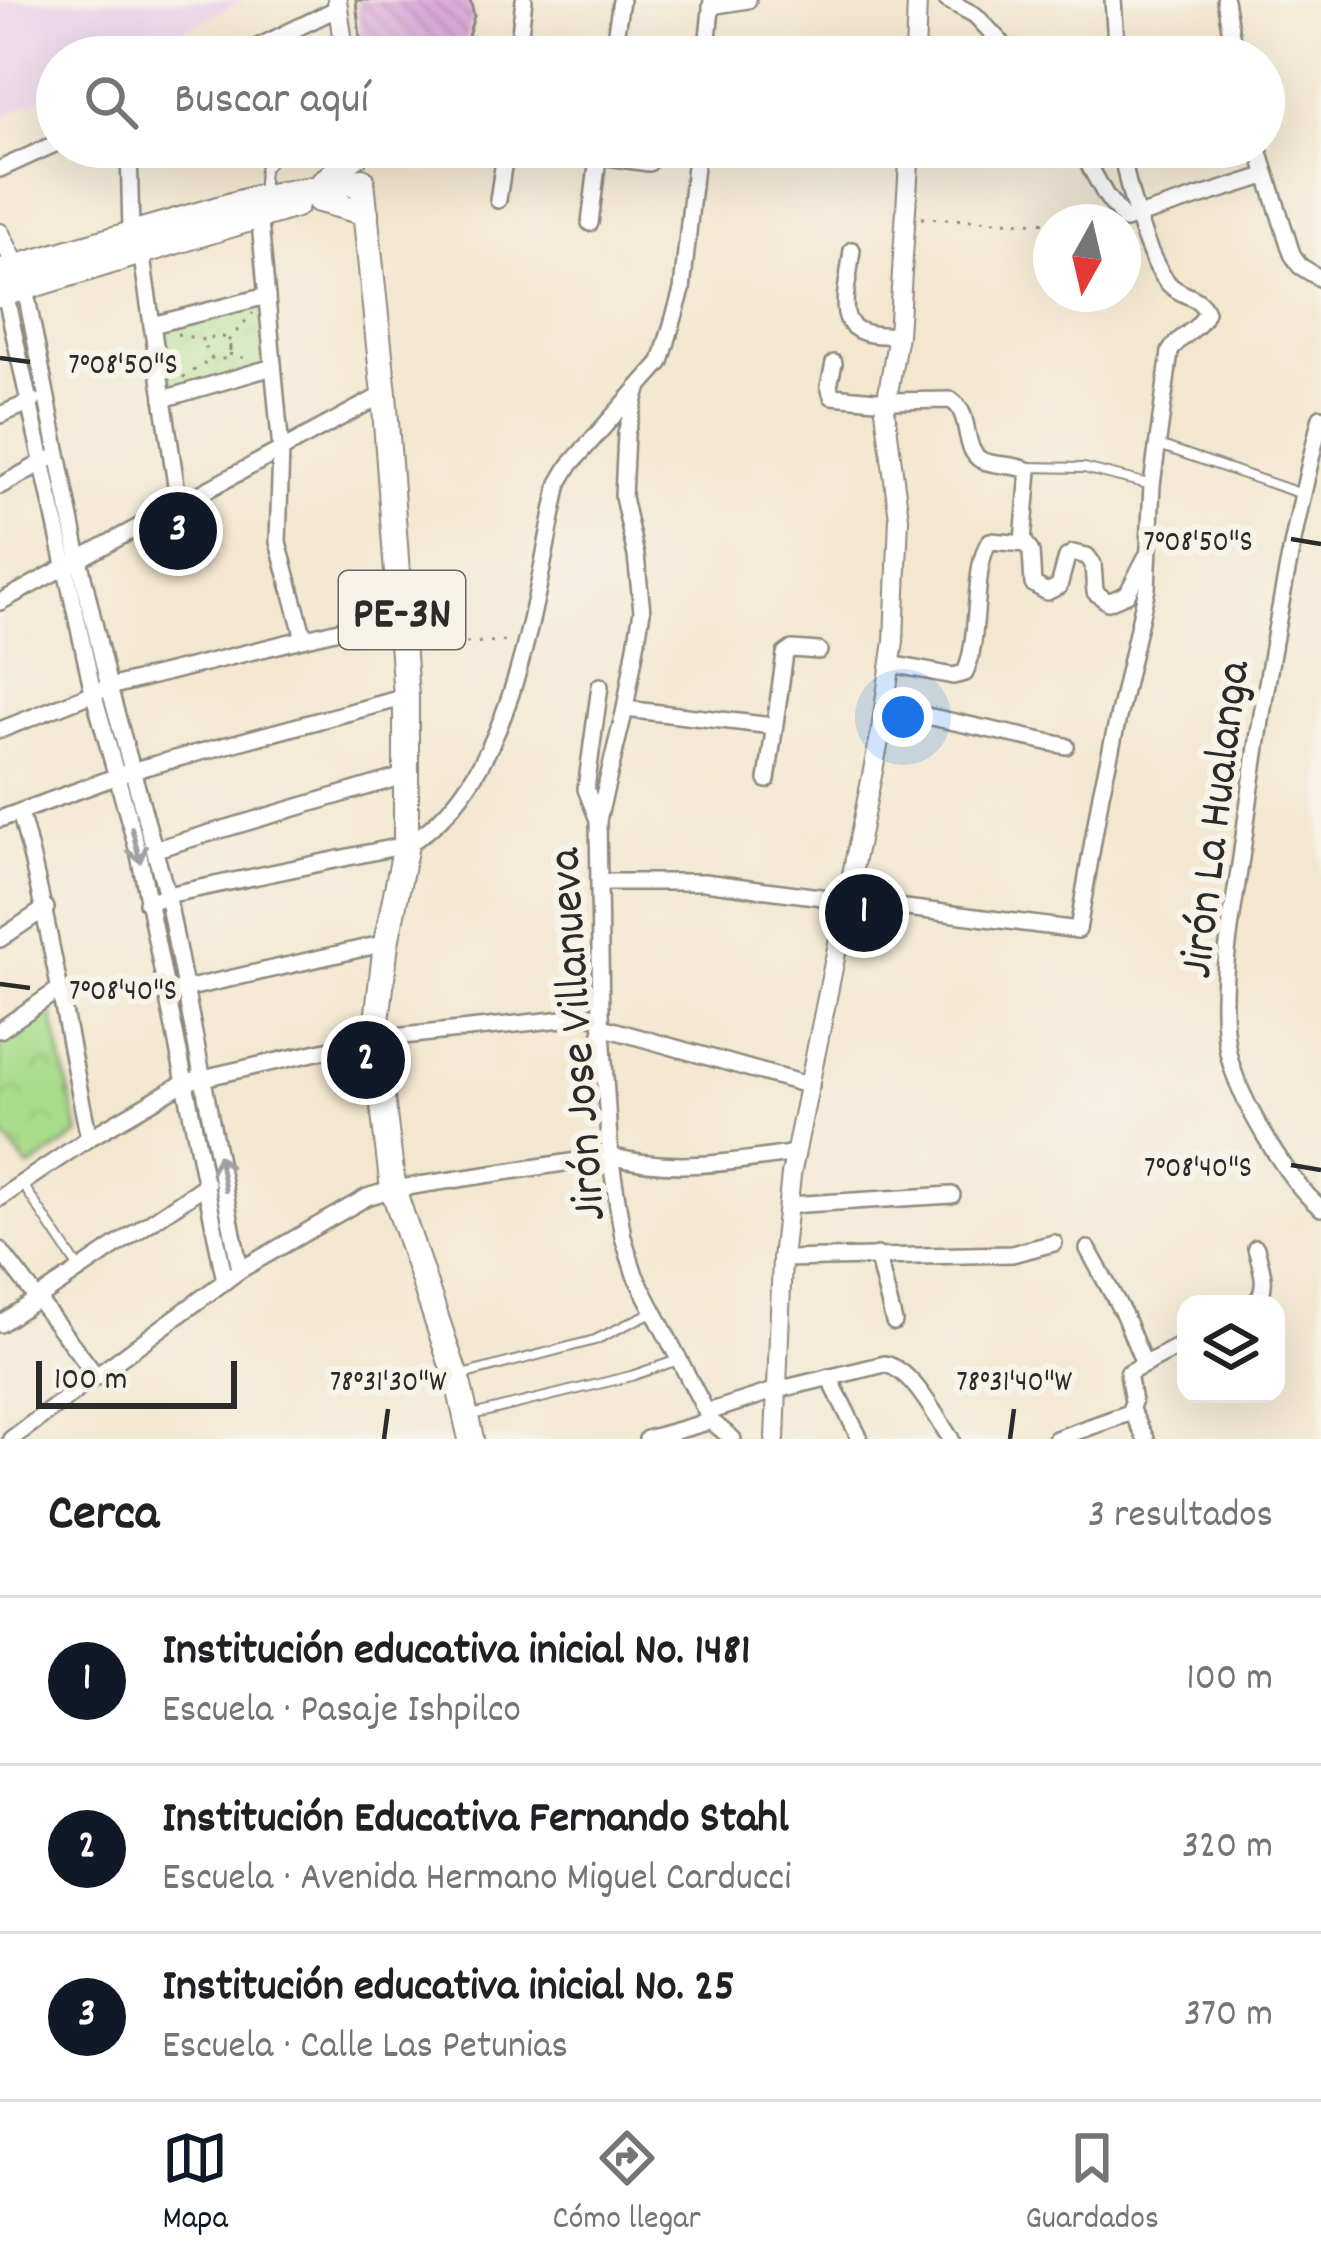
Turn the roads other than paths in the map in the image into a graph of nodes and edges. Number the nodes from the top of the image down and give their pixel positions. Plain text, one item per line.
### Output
1 (524, 0) edge
2 (621, 0) edge
3 (748, 0) edge
4 (917, 0) edge
5 (947, 0) edge
6 (1113, 0) edge
7 (1225, 0) edge
8 (712, 3) edge
9 (338, 4) edge
10 (277, 36) edge
11 (342, 36) edge
12 (520, 36) edge
13 (616, 36) edge
14 (708, 36) edge
15 (916, 36) edge
16 (995, 36) edge
17 (1116, 36) edge
18 (1231, 36) edge
19 (36, 153) edge
20 (131, 168) edge
21 (266, 168) edge
22 (344, 168) edge
23 (359, 168) edge
24 (502, 168) edge
25 (597, 168) edge
26 (695, 168) edge
27 (909, 168) edge
28 (1090, 168) edge
29 (1124, 168) edge
30 (1263, 168) edge
31 (0, 169) edge
32 (1265, 176) junction
33 (318, 193) junction
34 (364, 196) junction
35 (497, 200) dead end
36 (259, 203) junction
37 (1115, 204) edge
38 (1130, 204) edge
39 (1141, 215) edge
40 (590, 223) dead end
41 (0, 232) edge
42 (1141, 235) edge
43 (136, 242) junction
44 (852, 250) dead end
45 (1321, 279) edge
46 (8, 283) edge
47 (267, 298) junction
48 (152, 327) junction
49 (898, 335) junction
50 (834, 363) dead end
51 (273, 367) junction
52 (638, 388) junction
53 (385, 394) junction
54 (47, 395) junction
55 (162, 396) junction
56 (887, 401) junction
57 (26, 403) junction
58 (0, 416) edge
59 (1321, 418) edge
60 (1158, 444) junction
61 (281, 450) junction
62 (57, 455) junction
63 (40, 464) junction
64 (1025, 467) junction
65 (1153, 485) junction
66 (0, 486) edge
67 (1301, 494) junction
68 (179, 505) junction
69 (1023, 542) junction
70 (1149, 548) junction
71 (72, 563) junction
72 (0, 602) edge
73 (403, 614) junction
74 (304, 638) junction
75 (819, 652) dead end
76 (891, 664) junction
77 (600, 686) dead end
78 (101, 690) junction
79 (406, 697) junction
80 (885, 707) junction
81 (625, 709) junction
82 (773, 727) junction
83 (0, 730) edge
84 (1066, 746) dead end
85 (125, 773) junction
86 (407, 775) junction
87 (767, 780) dead end
88 (20, 812) junction
89 (0, 819) edge
90 (598, 820) junction
91 (406, 845) junction
92 (156, 849) junction
93 (601, 882) junction
94 (167, 895) junction
95 (847, 901) junction
96 (147, 903) junction
97 (46, 908) junction
98 (0, 939) edge
99 (386, 943) junction
100 (58, 990) junction
101 (176, 991) junction
102 (601, 1021) junction
103 (0, 1030) edge
104 (375, 1039) junction
105 (203, 1077) junction
106 (185, 1082) junction
107 (811, 1086) junction
108 (89, 1138) junction
109 (796, 1153) junction
110 (610, 1156) junction
111 (22, 1184) junction
112 (207, 1184) junction
113 (393, 1190) junction
114 (952, 1195) dead end
115 (0, 1198) edge
116 (788, 1205) junction
117 (1321, 1208) edge
118 (1054, 1244) dead end
119 (1256, 1248) dead end
120 (1088, 1249) dead end
121 (0, 1250) edge
122 (877, 1256) junction
123 (782, 1258) junction
124 (80, 1270) junction
125 (240, 1270) junction
126 (225, 1281) junction
127 (1262, 1295) edge
128 (40, 1298) junction
129 (654, 1312) junction
130 (894, 1322) dead end
131 (0, 1324) edge
132 (1177, 1348) edge
133 (679, 1359) junction
134 (1144, 1364) junction
135 (97, 1377) junction
136 (456, 1377) junction
137 (830, 1377) junction
138 (777, 1390) junction
139 (1131, 1410) junction
140 (710, 1417) junction
141 (469, 1428) edge
142 (10, 1439) edge
143 (647, 1439) edge
144 (714, 1439) edge
145 (733, 1439) edge
146 (775, 1439) edge
147 (860, 1439) edge
148 (951, 1439) edge
149 (1056, 1439) edge
150 (1146, 1439) edge

1 - 12 street
2 - 13 street
3 - 8 street
4 - 15 street
5 - 16 street
6 - 17 street
7 - 18 street
8 - 14 street
9 - 10 street
9 - 11 street
19 - 31 street
20 - 43 street
21 - 36 lane
22 - 33 highway
23 - 34 street
24 - 35 street
25 - 40 street
26 - 52 street
27 - 49 street
28 - 37 street
29 - 38 street
30 - 32 street
32 - 39 street
32 - 45 street
33 - 34 highway
33 - 36 highway
34 - 53 highway, PE-3N
36 - 43 highway
36 - 47 street
41 - 46 street
42 - 60 street
43 - 46 highway
43 - 48 street
44 - 49 street
46 - 54 street
46 - 57 street
47 - 48 street
47 - 51 street
48 - 55 street
49 - 56 street
50 - 56 street
51 - 55 street
51 - 61 street
52 - 81 street, Jirón Jose Villanueva
52 - 91 street
53 - 61 street
53 - 73 highway, PE-3N
54 - 57 street
54 - 62 street
55 - 68 street
56 - 64 street
56 - 76 street
57 - 58 street
57 - 63 street
59 - 67 street, Jirón La Hualanga
60 - 65 street
60 - 67 lane
61 - 68 street
61 - 74 street
62 - 63 street
62 - 71 street
63 - 66 street
63 - 71 street
64 - 65 lane
64 - 69 street
65 - 70 street
67 - 117 street, Jirón La Hualanga
68 - 71 street
69 - 70 street
69 - 76 street
70 - 95 street
71 - 72 street
71 - 78 street
73 - 74 street
73 - 79 highway, PE-3N
74 - 78 street
75 - 82 street
76 - 80 street
77 - 90 street
78 - 83 street
78 - 85 street
79 - 85 street
79 - 86 highway, PE-3N
80 - 84 street
80 - 95 street
81 - 82 street
81 - 90 street, Jirón Jose Villanueva
82 - 87 street
85 - 88 street
85 - 92 street
85 -> 96 street
86 - 91 highway, PE-3N
86 - 92 street
88 - 89 street
88 - 97 street
90 - 93 street, Jirón Jose Villanueva
91 - 94 street
91 - 99 highway, PE-3N
92 - 94 street
93 - 95 street
93 - 102 street, Jirón Jose Villanueva
94 - 96 street
94 - 101 street
95 - 107 street
96 - 101 street
97 - 98 street
97 - 100 street
99 - 101 street
99 - 104 highway, PE-3N
100 - 103 street
100 - 108 street
101 - 105 street
101 - 106 street
102 - 104 street
102 - 107 street
102 - 110 street, Jirón Jose Villanueva
104 - 105 street
104 - 113 highway, PE-3N
105 - 106 street
125 -> 105 street
106 - 108 street
106 - 112 street
107 - 109 street
108 - 111 street
109 - 110 street
109 - 116 street
110 - 113 street
110 - 129 street, Jirón Jose Villanueva
111 - 115 street
111 - 124 lane
112 - 124 street
112 - 126 street
113 - 125 street
113 - 136 highway, PE-3N
114 - 116 street
116 - 123 street
118 - 122 street
119 - 127 street
120 - 134 street
121 - 128 street
122 - 123 street
122 - 130 street
123 - 138 street
124 - 128 street
125 - 126 street
126 - 135 street
128 - 131 street
128 - 135 street
129 - 133 street, Jirón Jose Villanueva
129 - 136 lane
132 - 134 street
133 - 140 street, Jirón Jose Villanueva
133 - 141 lane
134 - 139 street
135 - 142 street
136 - 141 highway, PE-3N
137 - 138 street
137 - 147 street
137 - 148 street
138 - 140 street
138 - 146 street
139 - 149 street
139 - 150 street
140 - 143 street
140 - 144 street
140 - 145 street, Jirón Jose Villanueva

